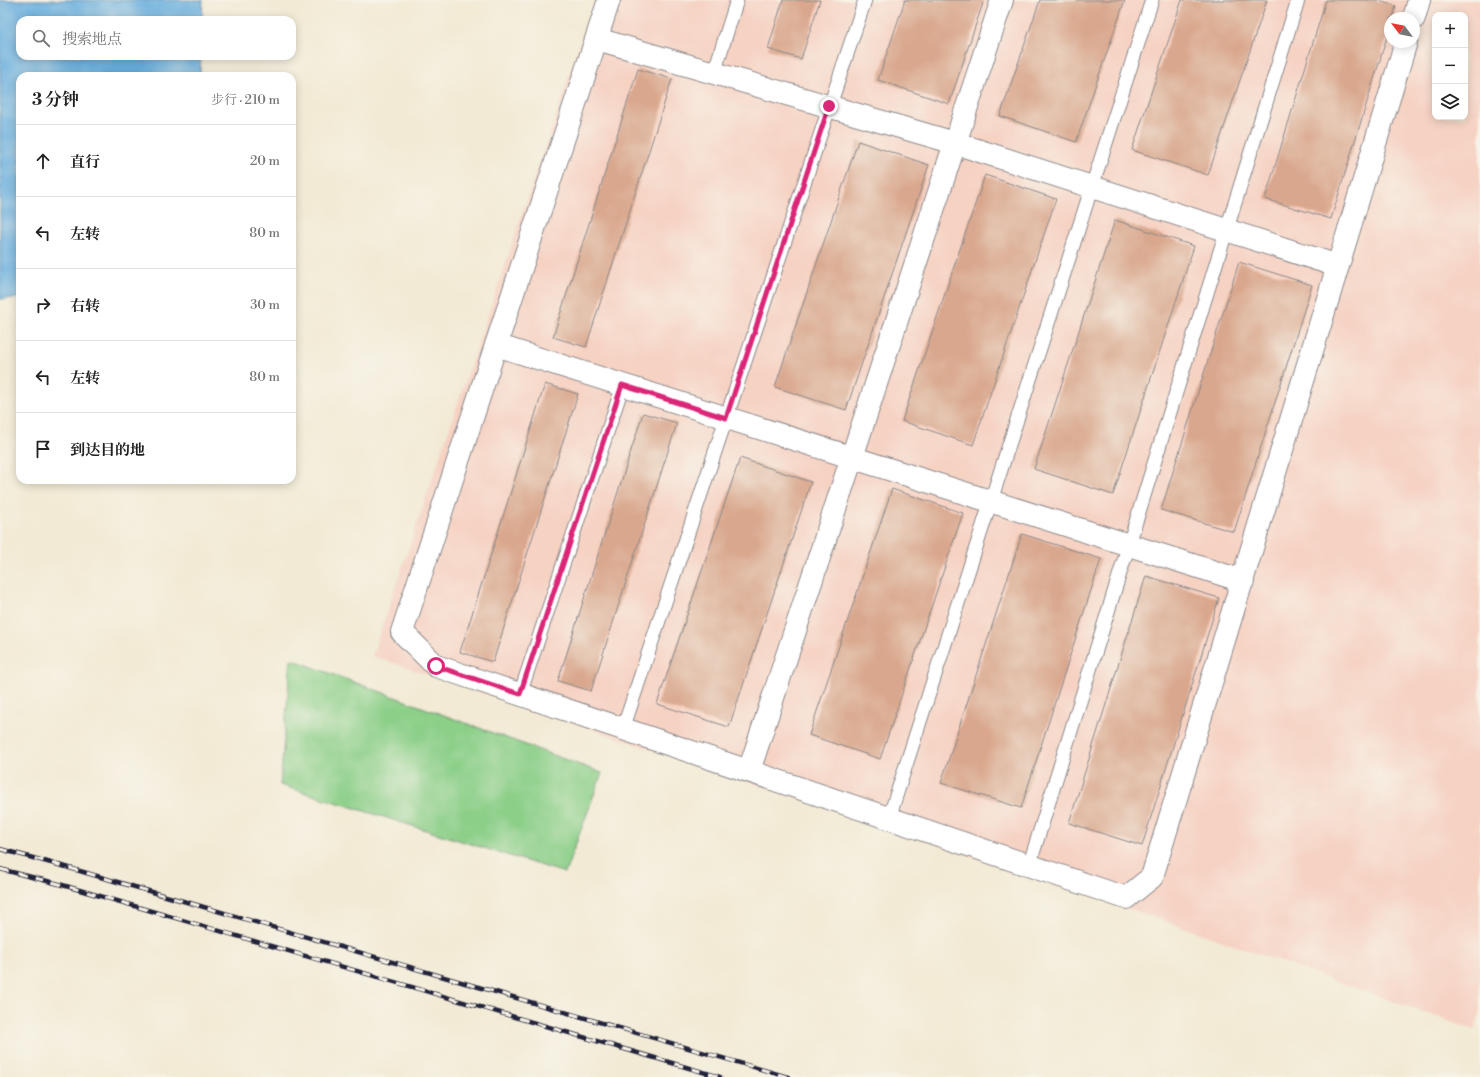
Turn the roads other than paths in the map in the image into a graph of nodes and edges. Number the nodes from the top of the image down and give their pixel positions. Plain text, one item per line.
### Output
1 (609, 0) edge
2 (737, 0) edge
3 (865, 0) edge
4 (1002, 0) edge
5 (1152, 0) edge
6 (1298, 0) edge
7 (1419, 0) edge
8 (1416, 12) edge
9 (597, 39) junction
10 (1404, 48) edge
11 (714, 73) junction
12 (829, 106) junction
13 (955, 143) junction
14 (1092, 187) junction
15 (1227, 230) junction
16 (1338, 266) junction
17 (496, 345) junction
18 (622, 385) junction
19 (726, 418) junction
20 (852, 458) junction
21 (991, 501) junction
22 (1129, 545) junction
23 (1243, 581) junction
24 (520, 694) junction
25 (623, 729) junction
26 (749, 771) junction
27 (889, 818) junction
28 (1029, 866) junction

1 - 9 street
2 - 11 lane
3 - 12 lane
4 - 13 street
5 - 14 lane
6 - 15 lane
7 - 8 street
9 - 11 street
9 - 17 street
10 - 16 street
11 - 12 street
12 - 13 street
12 - 19 lane
13 - 14 street
13 - 20 street
14 - 15 street
14 - 21 lane
15 - 16 street
15 - 22 lane
16 - 23 street
17 - 18 street
17 - 24 street
18 - 19 street
18 - 24 lane
19 - 20 street
19 - 25 lane
20 - 21 street
20 - 26 street
21 - 22 street
21 - 27 lane
22 - 23 street
22 - 28 lane
23 - 28 street
24 - 25 street
25 - 26 street
26 - 27 street
27 - 28 street

